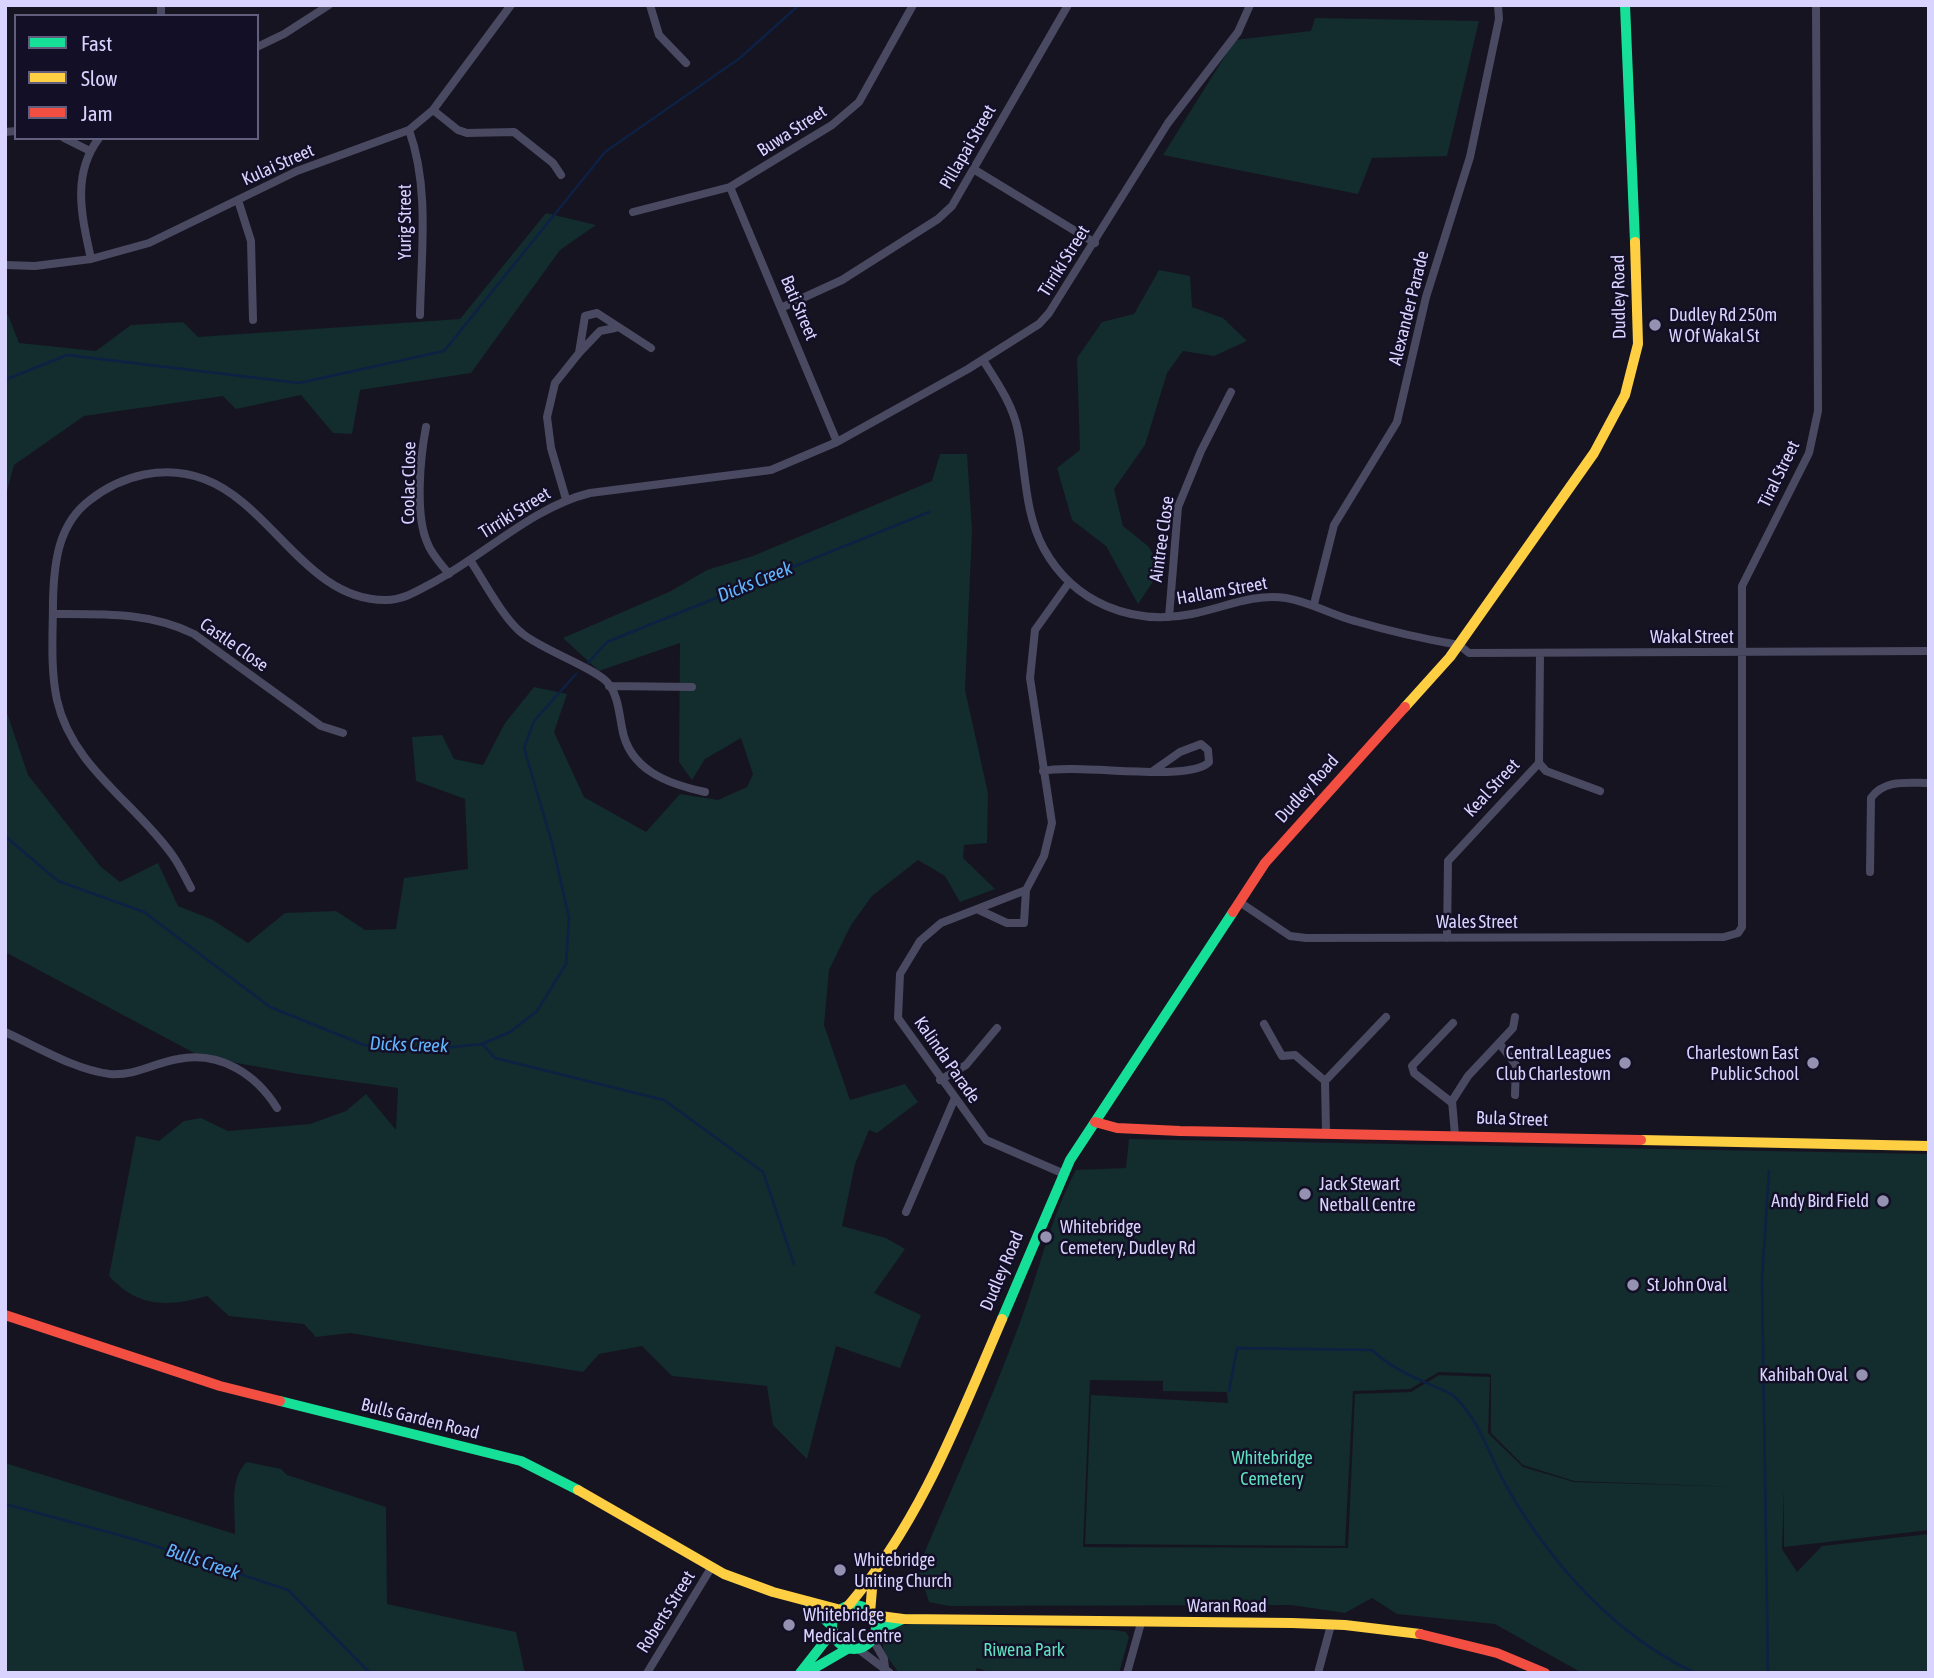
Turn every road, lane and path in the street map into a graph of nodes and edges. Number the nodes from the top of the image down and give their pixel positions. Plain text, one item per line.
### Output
1 (329, 5) edge
2 (511, 5) edge
3 (650, 5) edge
4 (913, 5) edge
5 (1068, 5) edge
6 (1250, 5) edge
7 (1498, 5) edge
8 (1625, 5) edge
9 (1816, 5) edge
10 (259, 46) edge
11 (686, 63) dead end
12 (433, 110) junction
13 (409, 130) junction
14 (68, 140) edge
15 (98, 140) edge
16 (90, 151) junction
17 (975, 170) junction
18 (561, 175) dead end
19 (730, 187) junction
20 (238, 200) junction
21 (633, 212) dead end
22 (1095, 243) junction
23 (91, 259) junction
24 (5, 265) edge
25 (783, 307) junction
26 (420, 315) dead end
27 (253, 320) dead end
28 (615, 328) junction
29 (652, 348) dead end
30 (579, 353) junction
31 (983, 360) junction
32 (1231, 392) dead end
33 (426, 428) dead end
34 (837, 442) junction
35 (566, 499) junction
36 (470, 560) junction
37 (449, 574) junction
38 (1068, 584) junction
39 (1314, 604) junction
40 (53, 614) junction
41 (1169, 617) junction
42 (1459, 645) junction
43 (1929, 651) edge
44 (1741, 652) junction
45 (1540, 654) junction
46 (609, 686) junction
47 (692, 687) dead end
48 (343, 733) dead end
49 (1539, 763) junction
50 (1043, 771) junction
51 (1153, 771) junction
52 (1929, 783) edge
53 (1600, 790) dead end
54 (705, 792) dead end
55 (1870, 872) dead end
56 (191, 888) dead end
57 (1026, 890) junction
58 (1241, 903) junction
59 (979, 910) junction
60 (1724, 937) joint
61 (1447, 938) junction
62 (1386, 1017) dead end
63 (1515, 1017) dead end
64 (1453, 1023) dead end
65 (1264, 1024) dead end
66 (997, 1028) dead end
67 (5, 1032) edge
68 (1499, 1043) junction
69 (940, 1080) junction
70 (1325, 1081) junction
71 (1516, 1096) dead end
72 (954, 1100) junction
73 (1451, 1102) junction
74 (277, 1108) dead end
75 (1095, 1122) junction
76 (1326, 1133) junction
77 (1455, 1135) junction
78 (1929, 1146) edge
79 (1062, 1173) junction
80 (906, 1212) dead end
81 (5, 1315) edge
82 (711, 1568) junction
83 (873, 1577) junction
84 (807, 1603) junction
85 (844, 1608) junction
86 (871, 1614) junction
87 (903, 1619) junction
88 (1141, 1623) junction
89 (1331, 1625) junction
90 (832, 1628) junction
91 (874, 1635) junction
92 (853, 1648) junction
93 (824, 1660) junction
94 (887, 1671) edge
95 (647, 1673) edge
96 (800, 1673) edge
97 (806, 1673) edge
98 (823, 1673) edge
99 (1127, 1673) edge
100 (1318, 1673) edge
101 (1545, 1673) edge

1 - 10 street
2 - 12 street, Kulai Street
3 - 11 street
4 - 19 street, Buwa Street
5 - 17 street, Pillapai Street
6 - 22 street, Tirriki Street
7 - 39 street, Alexander Parade
8 - 42 main road, Dudley Road
9 - 44 street, Tiral Street
12 - 13 street, Kulai Street
12 - 18 street
13 - 20 street, Kulai Street
13 - 26 street, Yurig Street
14 - 16 street
15 - 16 street
16 - 23 street
17 - 22 street
17 - 25 street, Pillapai Street
19 - 21 street, Buwa Street
19 - 25 street, Bati Street
20 - 23 street, Kulai Street
20 - 27 street
22 - 31 street, Tirriki Street
23 - 24 street, Kulai Street
25 - 34 street, Bati Street
28 - 29 street
28 - 30 street
28 - 30 street
30 - 35 street
31 - 34 street, Tirriki Street
31 - 38 street, Hallam Street
32 - 41 street, Aintree Close
33 - 37 street, Coolac Close
34 - 35 street, Tirriki Street
35 - 36 street, Tirriki Street
36 - 37 street, Tirriki Street
36 - 46 street
37 - 40 street, Tirriki Street
38 - 41 street, Hallam Street
38 - 50 street
39 - 41 street, Hallam Street
39 - 42 street, Hallam Street
40 - 48 street, Castle Close
40 - 56 street, Tirriki Street
42 - 45 street, Wakal Street
42 - 58 main road, Dudley Road
43 - 44 street, Wakal Street
44 - 45 street, Wakal Street
44 - 60 street, Tiral Street
45 - 49 street, Keal Street
46 - 47 street
46 - 54 street
49 - 53 street
49 - 61 street, Keal Street
50 - 51 street
50 - 57 street
51 - 51 street
52 - 55 street
57 - 59 street, Kalinda Parade
57 - 59 street
58 - 61 street, Wales Street
58 - 75 main road, Dudley Road
59 - 69 street, Kalinda Parade
60 - 61 street, Wales Street
62 - 70 street
63 - 68 street
64 - 73 street
65 - 70 street
66 - 69 street
67 - 74 street
68 - 71 street
68 - 73 street
69 - 72 street, Kalinda Parade
70 - 76 street
72 - 79 street, Kalinda Parade
72 - 80 street
73 - 77 street
75 - 76 main road, Bula Street
75 - 79 main road, Dudley Road
76 - 77 main road, Bula Street
77 - 78 main road, Bula Street
79 - 83 main road, Dudley Road
81 - 82 main road, Bulls Garden Road
82 - 84 main road, Bulls Garden Road
82 - 95 street, Roberts Street
83 - 85 main road, Dudley Road
83 - 86 main road, Dudley Road
84 - 85 main road, Bulls Garden Road
84 - 90 main road, Bulls Garden Road
85 - 86 main road
85 - 90 main road
86 - 87 main road, Waran Road
86 - 91 main road
87 - 88 main road, Waran Road
87 - 91 main road, Waran Road
88 - 89 main road, Waran Road
88 - 99 street
89 - 100 street
89 - 101 main road, Waran Road
90 - 92 main road
90 - 96 main road
91 - 92 main road
91 - 94 street
92 - 93 main road
92 - 94 street
93 - 97 main road
93 - 98 street

